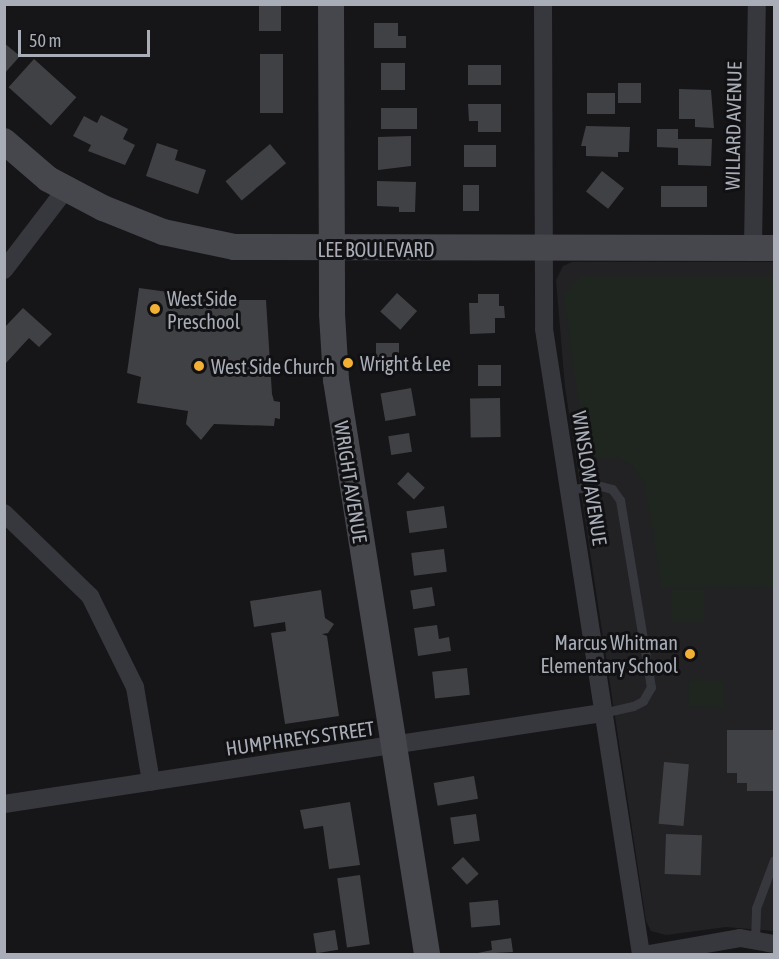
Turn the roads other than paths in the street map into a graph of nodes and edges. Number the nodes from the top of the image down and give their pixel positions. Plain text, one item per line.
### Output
1 (331, 4) edge
2 (543, 4) edge
3 (757, 4) edge
4 (4, 141) edge
5 (66, 189) junction
6 (544, 248) junction
7 (764, 248) edge
8 (332, 249) junction
9 (4, 270) edge
10 (568, 490) junction
11 (4, 513) edge
12 (602, 712) junction
13 (392, 747) junction
14 (151, 782) junction
15 (4, 804) edge
16 (774, 860) edge
17 (755, 940) junction
18 (774, 944) edge
19 (427, 954) edge
20 (641, 954) edge
21 (649, 954) edge

1 - 8 street, WRIGHT AVENUE
2 - 6 street, WINSLOW AVENUE
3 - 7 street, WILLARD AVENUE
4 - 5 street, LEE BOULEVARD
5 - 8 street, LEE BOULEVARD
5 - 9 street
6 - 7 street, LEE BOULEVARD
6 - 8 street, LEE BOULEVARD
6 - 10 street, WINSLOW AVENUE
8 - 13 street, WRIGHT AVENUE
10 - 12 street, WINSLOW AVENUE
10 - 12 lane
11 - 14 street
12 - 13 street, HUMPHREYS STREET
12 - 20 street, WINSLOW AVENUE
13 - 14 street, HUMPHREYS STREET
13 - 19 street, WRIGHT AVENUE
14 - 15 street, HUMPHREYS STREET
16 - 17 lane
17 - 18 street
17 - 21 street

